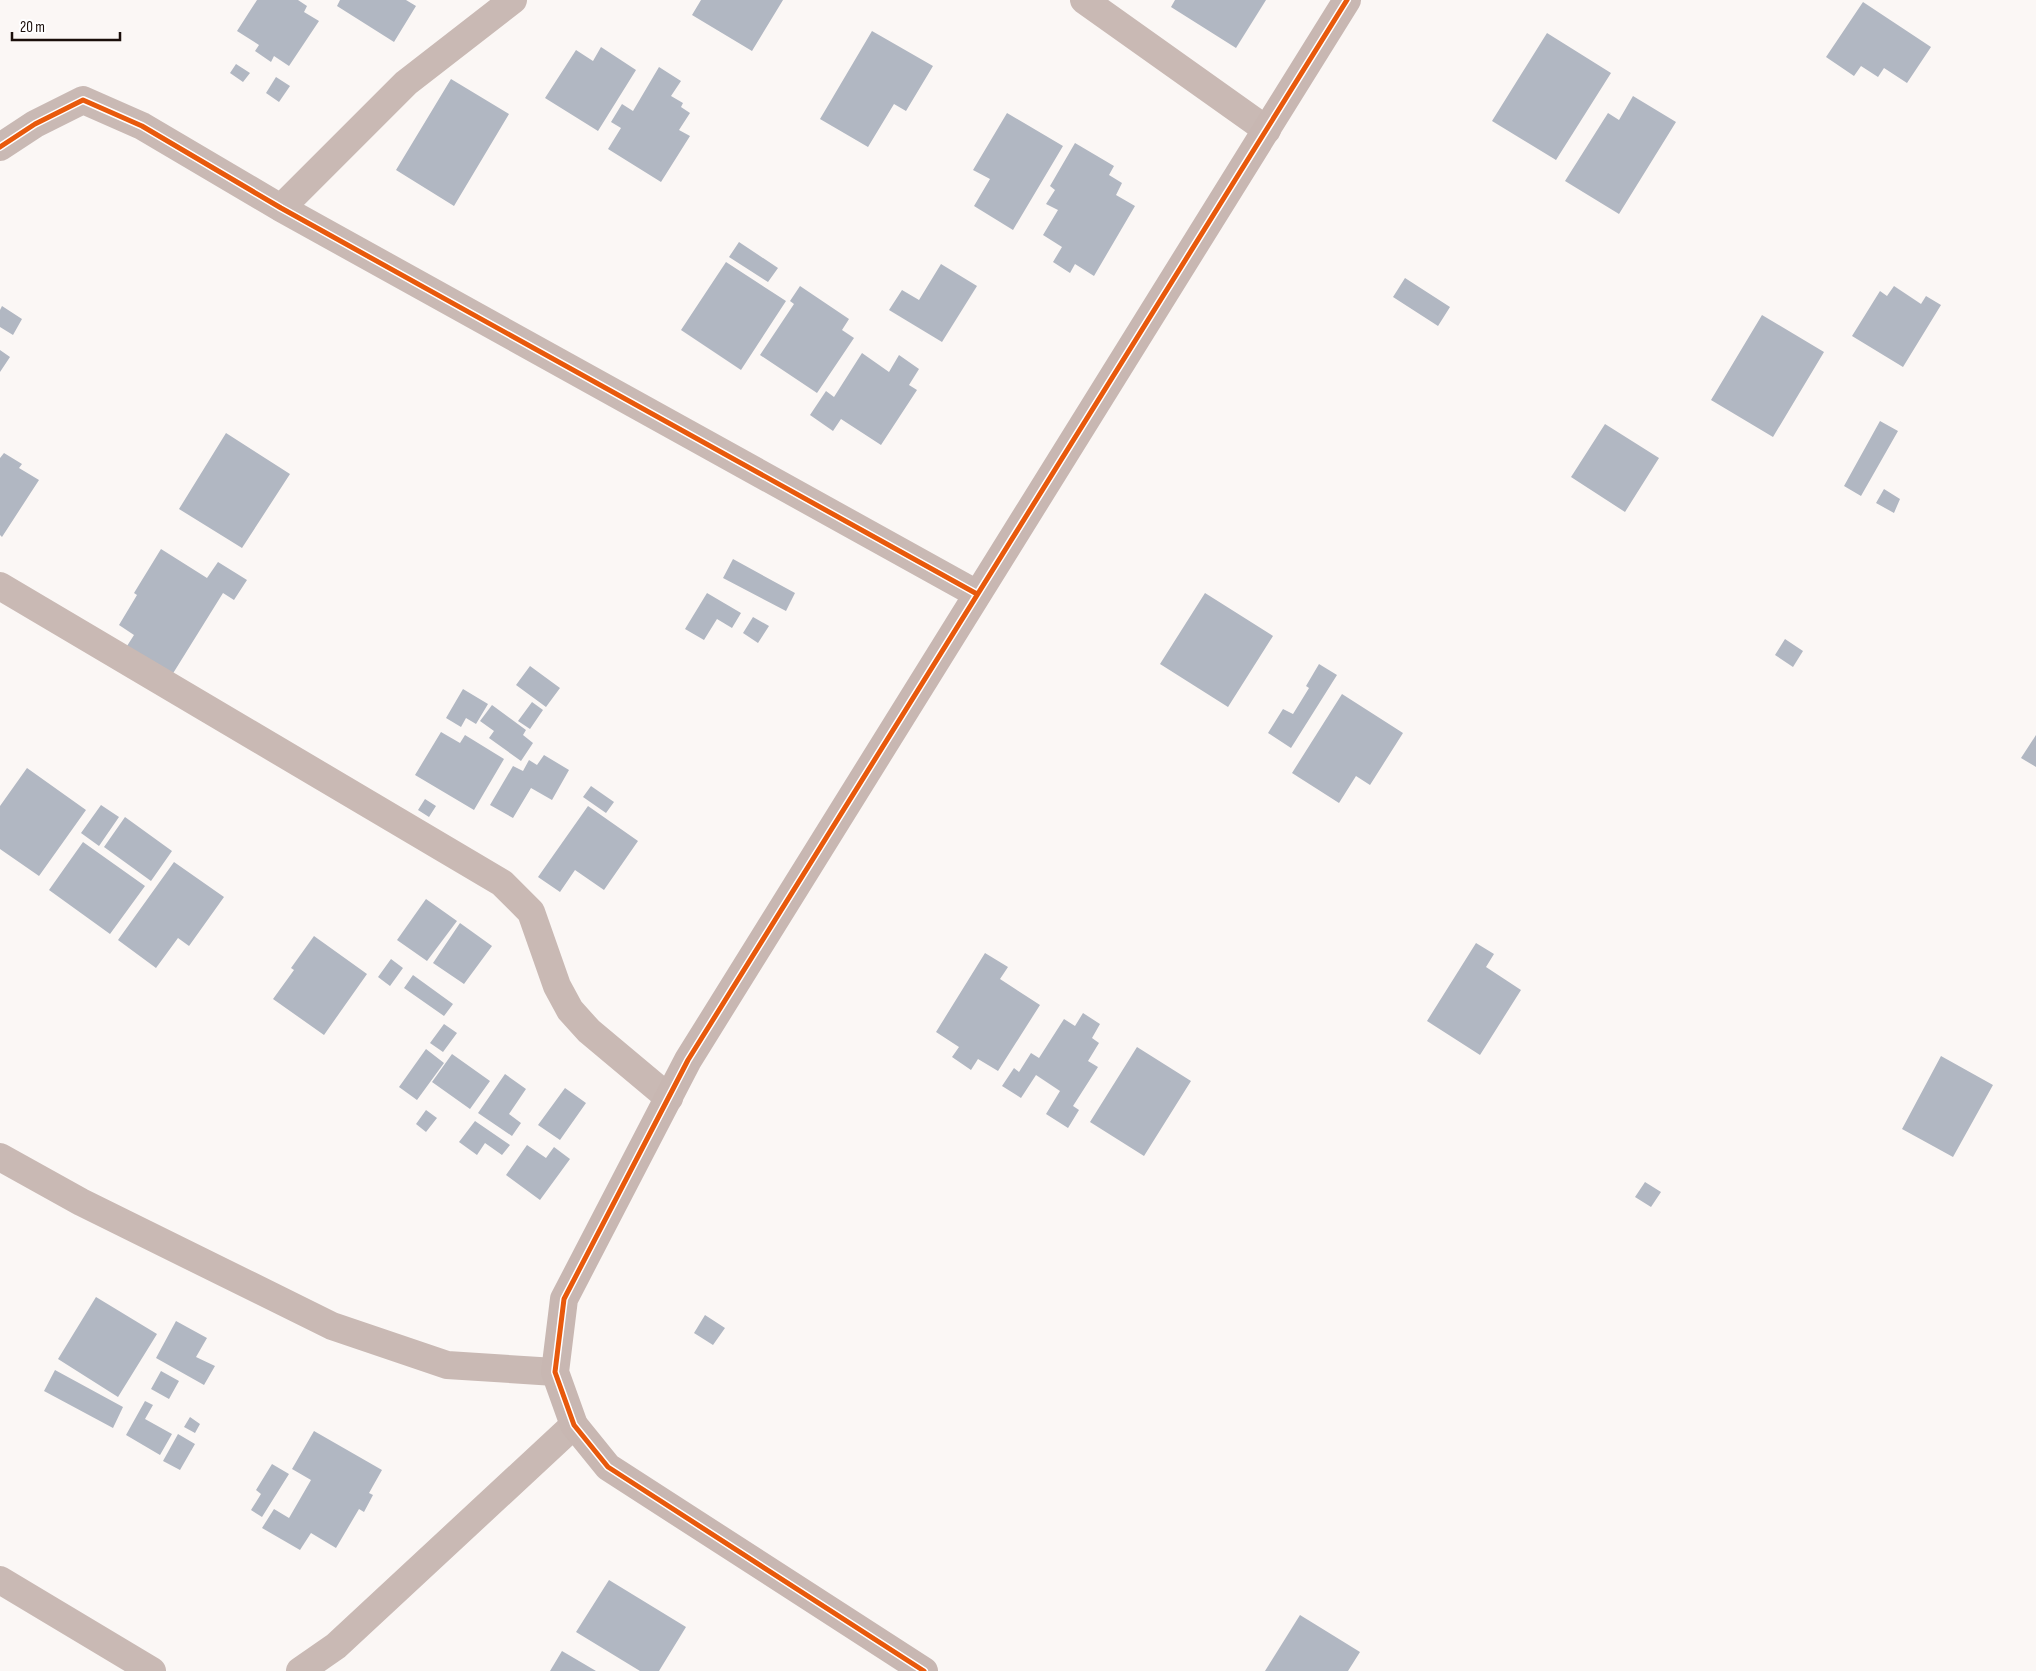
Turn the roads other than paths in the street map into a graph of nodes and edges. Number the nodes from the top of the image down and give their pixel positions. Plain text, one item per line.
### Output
1 (513, 0) edge
2 (1084, 0) edge
3 (1347, 0) edge
4 (1267, 130) junction
5 (0, 147) edge
6 (281, 208) junction
7 (0, 586) edge
8 (977, 594) junction
9 (669, 1098) junction
10 (0, 1157) edge
11 (555, 1372) junction
12 (574, 1425) junction
13 (0, 1580) edge
14 (152, 1671) edge
15 (300, 1671) edge
16 (924, 1671) edge

1 - 6 street
2 - 4 street
3 - 4 street
4 - 8 street
5 - 6 street
6 - 8 street
7 - 9 street
8 - 9 street
9 - 11 street
10 - 11 street
11 - 12 street
12 - 15 street
12 - 16 street
13 - 14 street

